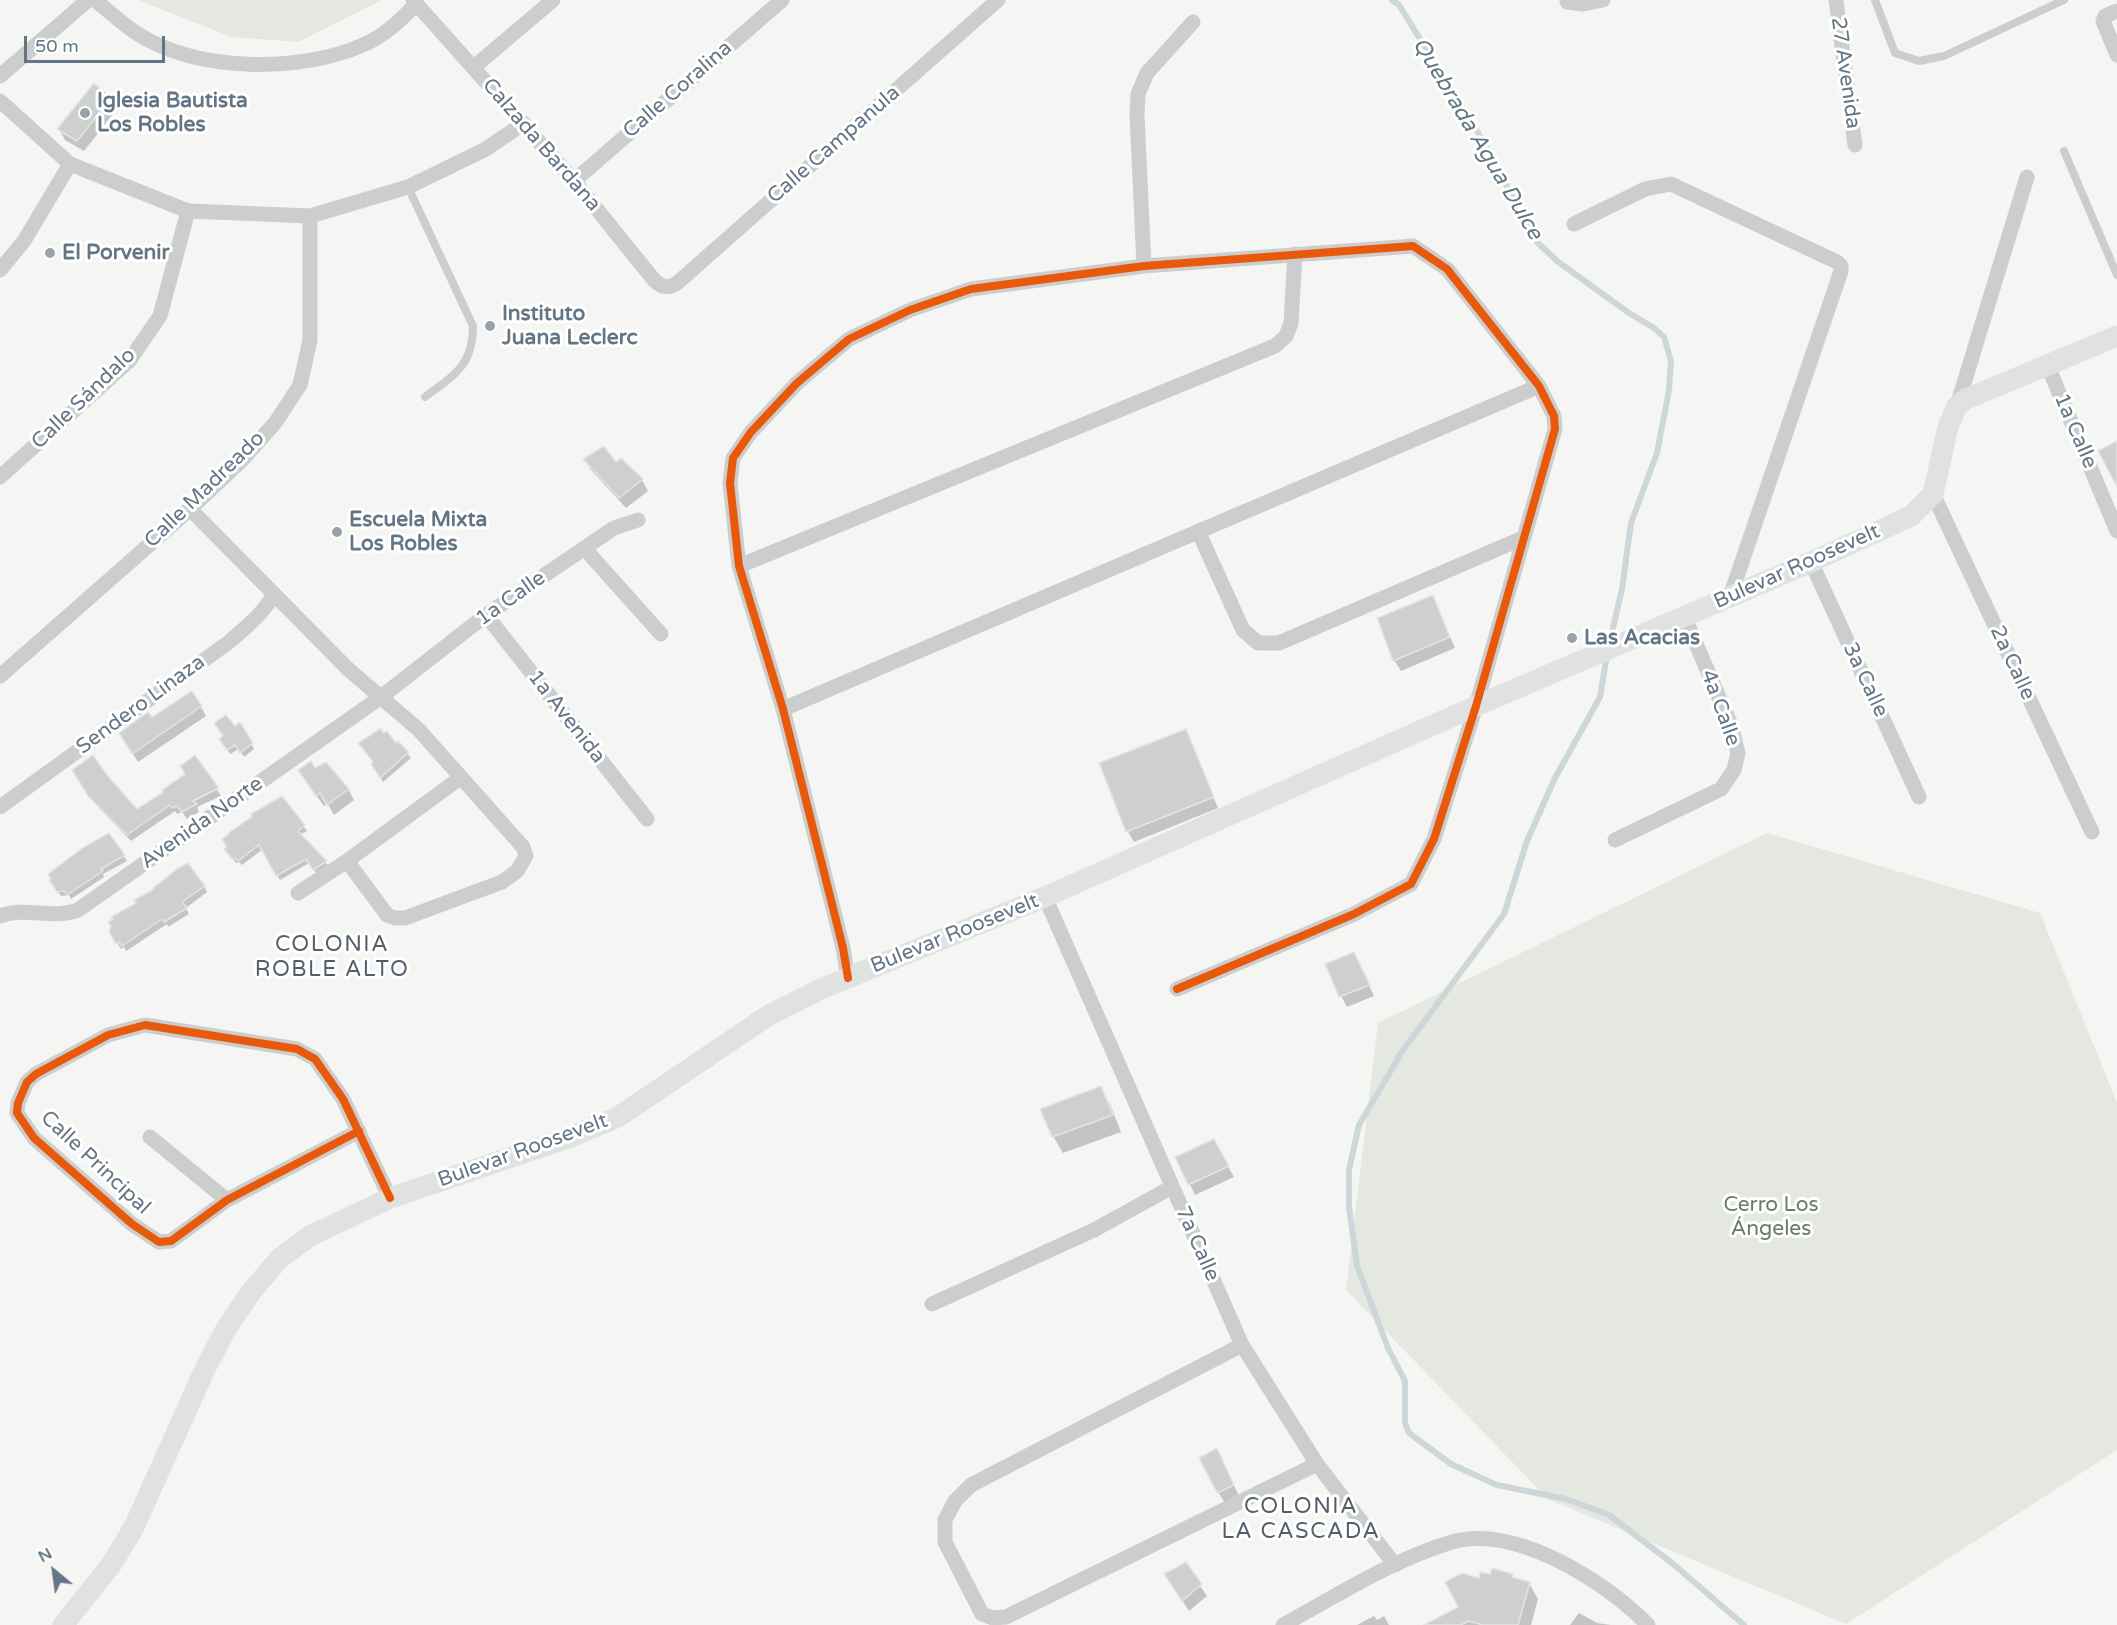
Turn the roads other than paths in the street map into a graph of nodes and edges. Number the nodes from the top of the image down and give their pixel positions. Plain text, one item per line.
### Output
1 (88, 0) edge
2 (95, 0) edge
3 (553, 0) edge
4 (782, 0) edge
5 (998, 0) edge
6 (1603, 0) edge
7 (1836, 0) edge
8 (1875, 0) edge
9 (2064, 0) edge
10 (415, 2) edge
11 (1567, 2) dead end
12 (2117, 11) edge
13 (1193, 22) dead end
14 (2117, 55) edge
15 (474, 67) junction
16 (0, 76) edge
17 (0, 101) edge
18 (524, 123) junction
19 (1855, 145) dead end
20 (2064, 151) dead end
21 (70, 164) junction
22 (2026, 177) dead end
23 (574, 181) junction
24 (408, 187) junction
25 (188, 211) junction
26 (310, 216) junction
27 (1574, 224) dead end
28 (1295, 254) junction
29 (1144, 266) junction
30 (0, 270) edge
31 (2117, 275) edge
32 (669, 287) joint
33 (2117, 336) edge
34 (2047, 364) junction
35 (1539, 386) junction
36 (425, 397) dead end
37 (1957, 406) junction
38 (0, 477) edge
39 (1933, 494) junction
40 (190, 508) junction
41 (638, 520) dead end
42 (1198, 531) junction
43 (2117, 531) edge
44 (1523, 538) junction
45 (584, 548) junction
46 (1811, 562) junction
47 (739, 567) junction
48 (274, 594) junction
49 (1730, 597) junction
50 (486, 615) junction
51 (1684, 616) junction
52 (661, 634) dead end
53 (0, 676) edge
54 (386, 694) junction
55 (1476, 706) junction
56 (783, 709) junction
57 (460, 778) junction
58 (1919, 797) dead end
59 (0, 807) edge
60 (647, 819) dead end
61 (2092, 832) dead end
62 (1615, 840) dead end
63 (348, 861) junction
64 (298, 893) dead end
65 (1045, 897) junction
66 (0, 916) edge
67 (848, 978) junction
68 (1177, 989) dead end
69 (359, 1131) junction
70 (150, 1137) dead end
71 (1172, 1187) junction
72 (390, 1198) junction
73 (227, 1200) junction
74 (932, 1304) dead end
75 (1242, 1345) junction
76 (1317, 1464) junction
77 (1395, 1564) junction
78 (994, 1621) edge
79 (63, 1625) edge
80 (1283, 1625) edge
81 (1648, 1625) edge

1 - 16 street
2 - 10 street
3 - 15 street
4 - 23 street, Calle Coralina
5 - 32 street, Calle Campanula
6 - 11 street
7 - 19 street, 27 Avenida
8 - 9 lane
10 - 15 street, Calzada Bardana
12 - 14 street
13 - 29 street
15 - 18 street, Calzada Bardana
17 - 21 street
18 - 23 street, Calzada Bardana
18 - 24 street
20 - 31 lane
21 - 25 street
21 - 30 street
22 - 37 street
23 - 32 street, Calzada Bardana
24 - 26 street
24 - 36 lane
25 - 26 street
25 - 38 street, Calle Sándalo
26 - 40 street, Calle Madreado
27 - 49 street
28 - 29 street
28 - 35 street
28 - 47 street
29 - 47 street
33 - 34 main road
34 - 37 main road
34 - 43 street, 1a Calle
35 - 42 street
35 - 44 street
37 - 39 main road
39 - 46 main road, Bulevar Roosevelt
39 - 61 street, 2a Calle
40 - 48 street
40 - 53 street, Calle Madreado
41 - 45 street, 1a Calle
42 - 44 street
42 - 56 street
44 - 55 street
45 - 50 street, 1a Calle
45 - 52 street
46 - 49 main road, Bulevar Roosevelt
46 - 58 street, 3a Calle
47 - 56 street
48 - 54 street
48 - 59 street, Sendero Linaza
49 - 51 main road, Bulevar Roosevelt
50 - 54 street, 1a Calle
50 - 60 street, 1a Avenida
51 - 55 main road, Bulevar Roosevelt
51 - 62 street, 4a Calle
54 - 57 street
54 - 66 street, Avenida Norte
55 - 65 main road, Bulevar Roosevelt
55 - 68 street
56 - 67 street
57 - 63 street
57 - 63 street
63 - 64 street
65 - 67 main road, Bulevar Roosevelt
65 - 71 street, 7a Calle
67 - 72 main road, Bulevar Roosevelt
69 - 72 street
69 - 73 street
69 - 73 street, Calle Principal
70 - 73 street
71 - 74 street
71 - 75 street, 7a Calle
72 - 79 main road, Bulevar Roosevelt
75 - 76 street, 7a Calle
75 - 78 street
76 - 77 street, 7a Calle
76 - 78 street
77 - 80 street
77 - 81 street

